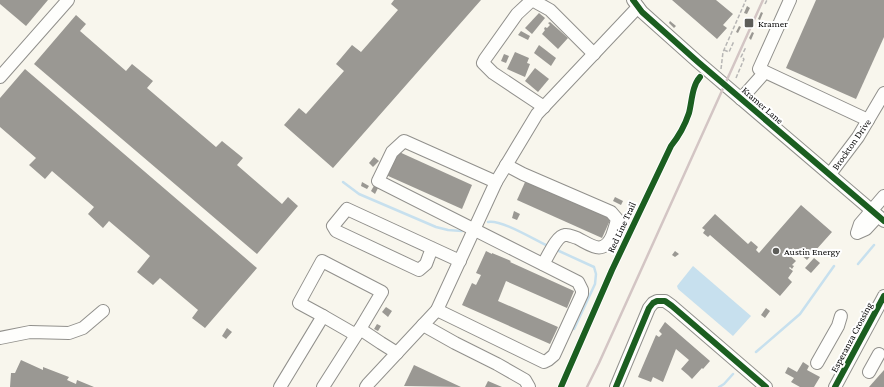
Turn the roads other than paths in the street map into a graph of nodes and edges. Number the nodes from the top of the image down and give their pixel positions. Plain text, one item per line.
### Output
1 (68, 0) edge
2 (790, 0) edge
3 (635, 4) edge
4 (594, 54) junction
5 (765, 72) junction
6 (0, 78) edge
7 (884, 93) edge
8 (741, 99) junction
9 (544, 107) junction
10 (868, 120) junction
11 (506, 165) junction
12 (830, 174) junction
13 (496, 182) junction
14 (884, 196) edge
15 (878, 216) edge
16 (474, 229) junction
17 (432, 248) junction
18 (460, 261) junction
19 (543, 264) junction
20 (884, 296) edge
21 (437, 310) junction
22 (103, 311) dead end
23 (323, 316) junction
24 (841, 316) dead end
25 (423, 325) junction
26 (358, 332) junction
27 (0, 338) edge
28 (397, 353) junction
29 (879, 354) dead end
30 (817, 363) dead end
31 (869, 372) dead end
32 (752, 382) edge
33 (280, 387) edge
34 (323, 387) edge
35 (366, 387) edge
36 (529, 387) edge
37 (616, 387) edge
38 (766, 387) edge
39 (835, 387) edge

1 - 6 street
2 - 5 street
3 - 4 street
3 - 8 street, Kramer Lane
4 - 9 street
4 - 9 street
5 - 8 street
5 - 10 street
7 - 10 street, Brockton Drive
8 - 12 street, Kramer Lane
9 - 11 street
10 - 12 street, Brockton Drive
11 - 13 street
11 - 19 street
12 - 15 street, Kramer Lane
13 - 16 street
13 - 16 street
14 - 15 street
16 - 18 street
16 - 19 street
17 - 17 street
17 - 18 street
18 - 21 street
19 - 21 street
20 - 39 street, Esperanza Crossing
21 - 25 street
22 - 27 street
23 - 26 street
23 - 26 street
23 - 33 street
24 - 30 street
25 - 28 street
25 - 36 street
26 - 28 street
26 - 34 street
28 - 35 street
29 - 31 street
32 - 37 street
32 - 38 street

